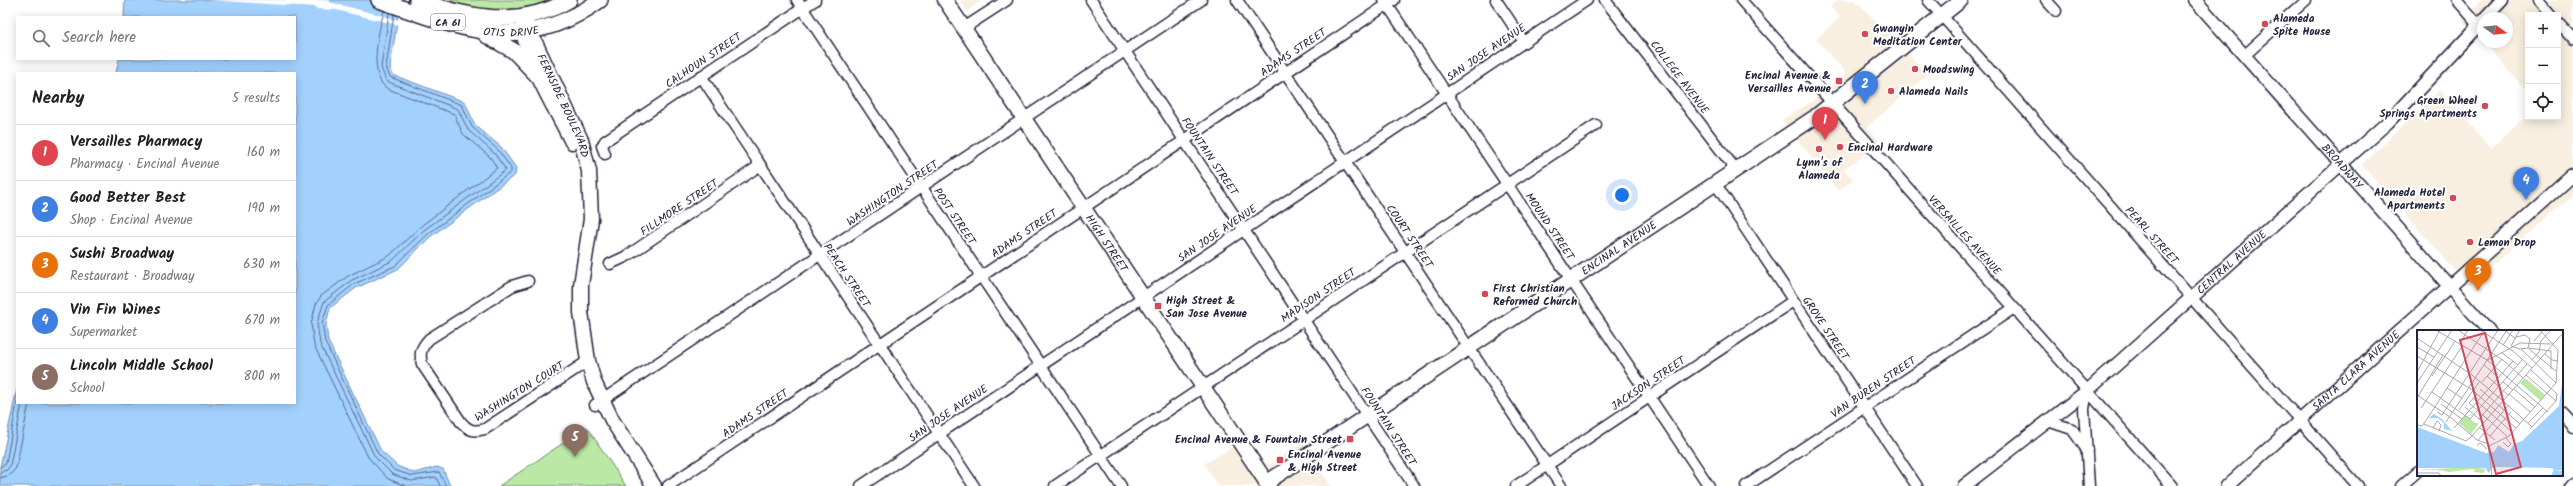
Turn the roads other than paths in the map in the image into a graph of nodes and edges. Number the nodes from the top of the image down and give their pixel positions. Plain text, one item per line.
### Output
1 (379, 0) edge
2 (569, 0) edge
3 (600, 0) edge
4 (815, 0) edge
5 (945, 0) edge
6 (1007, 0) edge
7 (1091, 0) edge
8 (1201, 0) edge
9 (1237, 0) edge
10 (1496, 0) edge
11 (1587, 0) edge
12 (1605, 0) edge
13 (1741, 0) edge
14 (1928, 0) edge
15 (1961, 0) edge
16 (2046, 0) edge
17 (2195, 0) edge
18 (2306, 0) edge
19 (2457, 0) edge
20 (2502, 0) edge
21 (2539, 0) edge
22 (1388, 1) edge
23 (800, 4) edge
24 (419, 5) edge
25 (2056, 11) dead end
26 (2491, 12) edge
27 (2549, 12) edge
28 (1941, 16) junction
29 (2477, 16) edge
30 (523, 18) junction
31 (2561, 25) edge
32 (2477, 27) edge
33 (964, 28) junction
34 (478, 31) junction
35 (527, 32) junction
36 (2573, 38) edge
37 (1524, 42) junction
38 (1125, 50) junction
39 (2245, 55) junction
40 (1286, 72) junction
41 (538, 76) junction
42 (701, 76) junction
43 (1447, 93) junction
44 (1833, 103) junction
45 (1023, 118) junction
46 (1596, 125) dead end
47 (1184, 140) junction
48 (605, 154) dead end
49 (1345, 161) junction
50 (2340, 164) junction
51 (759, 166) junction
52 (1736, 170) junction
53 (2573, 175) edge
54 (1507, 183) junction
55 (1715, 183) junction
56 (922, 188) junction
57 (1083, 207) junction
58 (1244, 229) junction
59 (1406, 251) junction
60 (820, 255) junction
61 (610, 264) dead end
62 (981, 276) junction
63 (1572, 280) junction
64 (528, 281) dead end
65 (2449, 286) junction
66 (2191, 297) junction
67 (1143, 298) junction
68 (1793, 301) junction
69 (2014, 308) junction
70 (1303, 319) junction
71 (2488, 330) edge
72 (880, 344) junction
73 (1470, 347) junction
74 (584, 363) junction
75 (1041, 366) junction
76 (1202, 387) junction
77 (2087, 391) junction
78 (1649, 397) junction
79 (599, 403) junction
80 (1864, 407) junction
81 (2563, 414) edge
82 (1368, 416) junction
83 (2301, 420) junction
84 (2048, 421) junction
85 (2573, 425) edge
86 (939, 434) junction
87 (2087, 450) junction
88 (1100, 456) junction
89 (1547, 465) junction
90 (2417, 472) edge
91 (2573, 484) edge
92 (1265, 485) edge
93 (646, 486) edge
94 (654, 486) edge
95 (668, 486) edge
96 (861, 486) edge
97 (974, 486) edge
98 (1055, 486) edge
99 (1121, 486) edge
100 (1414, 486) edge
101 (1516, 486) edge
102 (1561, 486) edge
103 (1708, 486) edge
104 (1746, 486) edge
105 (1917, 486) edge
106 (1964, 486) edge
107 (2089, 486) edge
108 (2172, 486) edge
109 (2227, 486) edge
110 (2358, 486) edge
111 (2401, 486) edge
112 (2571, 486) edge

1 - 24 main road, CA 61
2 - 30 main road, OTIS DRIVE / CA 61
3 - 35 main road, OTIS DRIVE / CA 61
4 - 23 street, CALHOUN STREET
5 - 33 main road, HIGH STREET
6 - 33 street
7 - 38 street, FOUNTAIN STREET
8 - 38 street, WASHINGTON STREET
9 - 40 street, COURT STREET
10 - 37 street
11 - 37 street, SAN JOSE AVENUE
12 - 52 street, COLLEGE AVENUE
13 - 44 street, VERSAILLES AVENUE
14 - 28 street, PEARL STREET
15 - 28 main road, ENCINAL AVENUE
16 - 25 street
17 - 39 street, BROADWAY
18 - 39 street
19 - 29 street
20 - 26 street, CENTRAL AVENUE
21 - 27 street
22 - 40 street, ADAMS STREET
22 - 43 street, MOUND STREET
23 - 42 street, CALHOUN STREET
23 - 56 street, POST STREET
24 - 30 main road, OTIS DRIVE / CA 61
24 - 34 main road, OTIS DRIVE / CA 61
28 - 44 main road, ENCINAL AVENUE
28 - 66 street, PEARL STREET
30 - 35 main road, FERNSIDE BOULEVARD
31 - 36 street
32 - 50 street, CENTRAL AVENUE
33 - 45 main road, HIGH STREET
34 - 35 main road, OTIS DRIVE / CA 61
34 - 41 main road
35 - 41 main road, FERNSIDE BOULEVARD
35 - 74 main road, FERNSIDE BOULEVARD
37 - 43 street, SAN JOSE AVENUE
38 - 45 street, WASHINGTON STREET
38 - 47 street, FOUNTAIN STREET
39 - 50 street, BROADWAY
40 - 47 street, ADAMS STREET
40 - 49 street, COURT STREET
41 - 74 main road, FERNSIDE BOULEVARD
42 - 48 street, CALHOUN STREET
42 - 51 street, PEACH STREET
43 - 49 street, SAN JOSE AVENUE
43 - 54 street, MOUND STREET
44 - 52 main road, ENCINAL AVENUE
44 - 69 street, VERSAILLES AVENUE
45 - 56 street, WASHINGTON STREET
45 - 57 main road, HIGH STREET
46 - 54 street, MADISON STREET
47 - 57 street, ADAMS STREET
47 - 58 street, FOUNTAIN STREET
49 - 58 street, SAN JOSE AVENUE
49 - 59 street, COURT STREET
50 - 65 street, BROADWAY
50 - 66 street, CENTRAL AVENUE
51 - 60 street, PEACH STREET
51 - 61 street, FILLMORE STREET
52 - 55 main road, ENCINAL AVENUE
53 - 65 street, SANTA CLARA AVENUE
54 - 59 street, MADISON STREET
54 - 63 street, MOUND STREET
55 - 63 main road, ENCINAL AVENUE
55 - 68 street, GROVE STREET
56 - 60 street, WASHINGTON STREET
56 - 62 street, POST STREET
57 - 62 street, ADAMS STREET
57 - 67 main road, HIGH STREET
58 - 67 street, SAN JOSE AVENUE
58 - 70 street, FOUNTAIN STREET
59 - 70 street, MADISON STREET
59 - 73 street, COURT STREET
60 - 72 street, PEACH STREET
60 - 79 street, WASHINGTON STREET
62 - 72 street, ADAMS STREET
62 - 75 street, POST STREET
63 - 73 main road, ENCINAL AVENUE
63 - 78 street, MOUND STREET
64 - 74 street, WASHINGTON COURT
65 - 71 street, BROADWAY
65 - 83 street, SANTA CLARA AVENUE
66 - 77 street, CENTRAL AVENUE
66 - 83 street, PEARL STREET
67 - 75 street, SAN JOSE AVENUE
67 - 76 main road, HIGH STREET
68 - 78 street, JACKSON STREET
68 - 80 street, GROVE STREET
69 - 77 street, VERSAILLES AVENUE
69 - 80 street, VAN BUREN STREET
70 - 76 street, MADISON STREET
70 - 82 street, FOUNTAIN STREET
72 - 86 street, PEACH STREET
72 - 95 street, ADAMS STREET
73 - 82 main road, ENCINAL AVENUE
73 - 89 street, COURT STREET
74 - 79 main road, FERNSIDE BOULEVARD
75 - 86 street, SAN JOSE AVENUE
75 - 88 street, POST STREET
76 - 88 street, MADISON STREET
76 - 92 main road, HIGH STREET
77 - 84 street, CENTRAL AVENUE
77 - 87 street
77 - 108 street, VERSAILLES AVENUE
78 - 89 street, JACKSON STREET
78 - 103 street, MOUND STREET
79 - 93 main road, FERNSIDE BOULEVARD
79 - 94 main road, FERNSIDE BOULEVARD
80 - 104 street, VAN BUREN STREET
80 - 105 street, GROVE STREET
81 - 85 street
82 - 92 main road, ENCINAL AVENUE
82 - 100 street, FOUNTAIN STREET
83 - 109 street, SANTA CLARA AVENUE
83 - 110 street, PEARL STREET
84 - 87 street
84 - 106 street, CENTRAL AVENUE
86 - 96 street, SAN JOSE AVENUE
86 - 97 street, PEACH STREET
87 - 107 street
88 - 98 street, MADISON STREET
88 - 99 street, POST STREET
89 - 101 street, JACKSON STREET
89 - 102 street, COURT STREET
90 - 111 street
91 - 112 street

